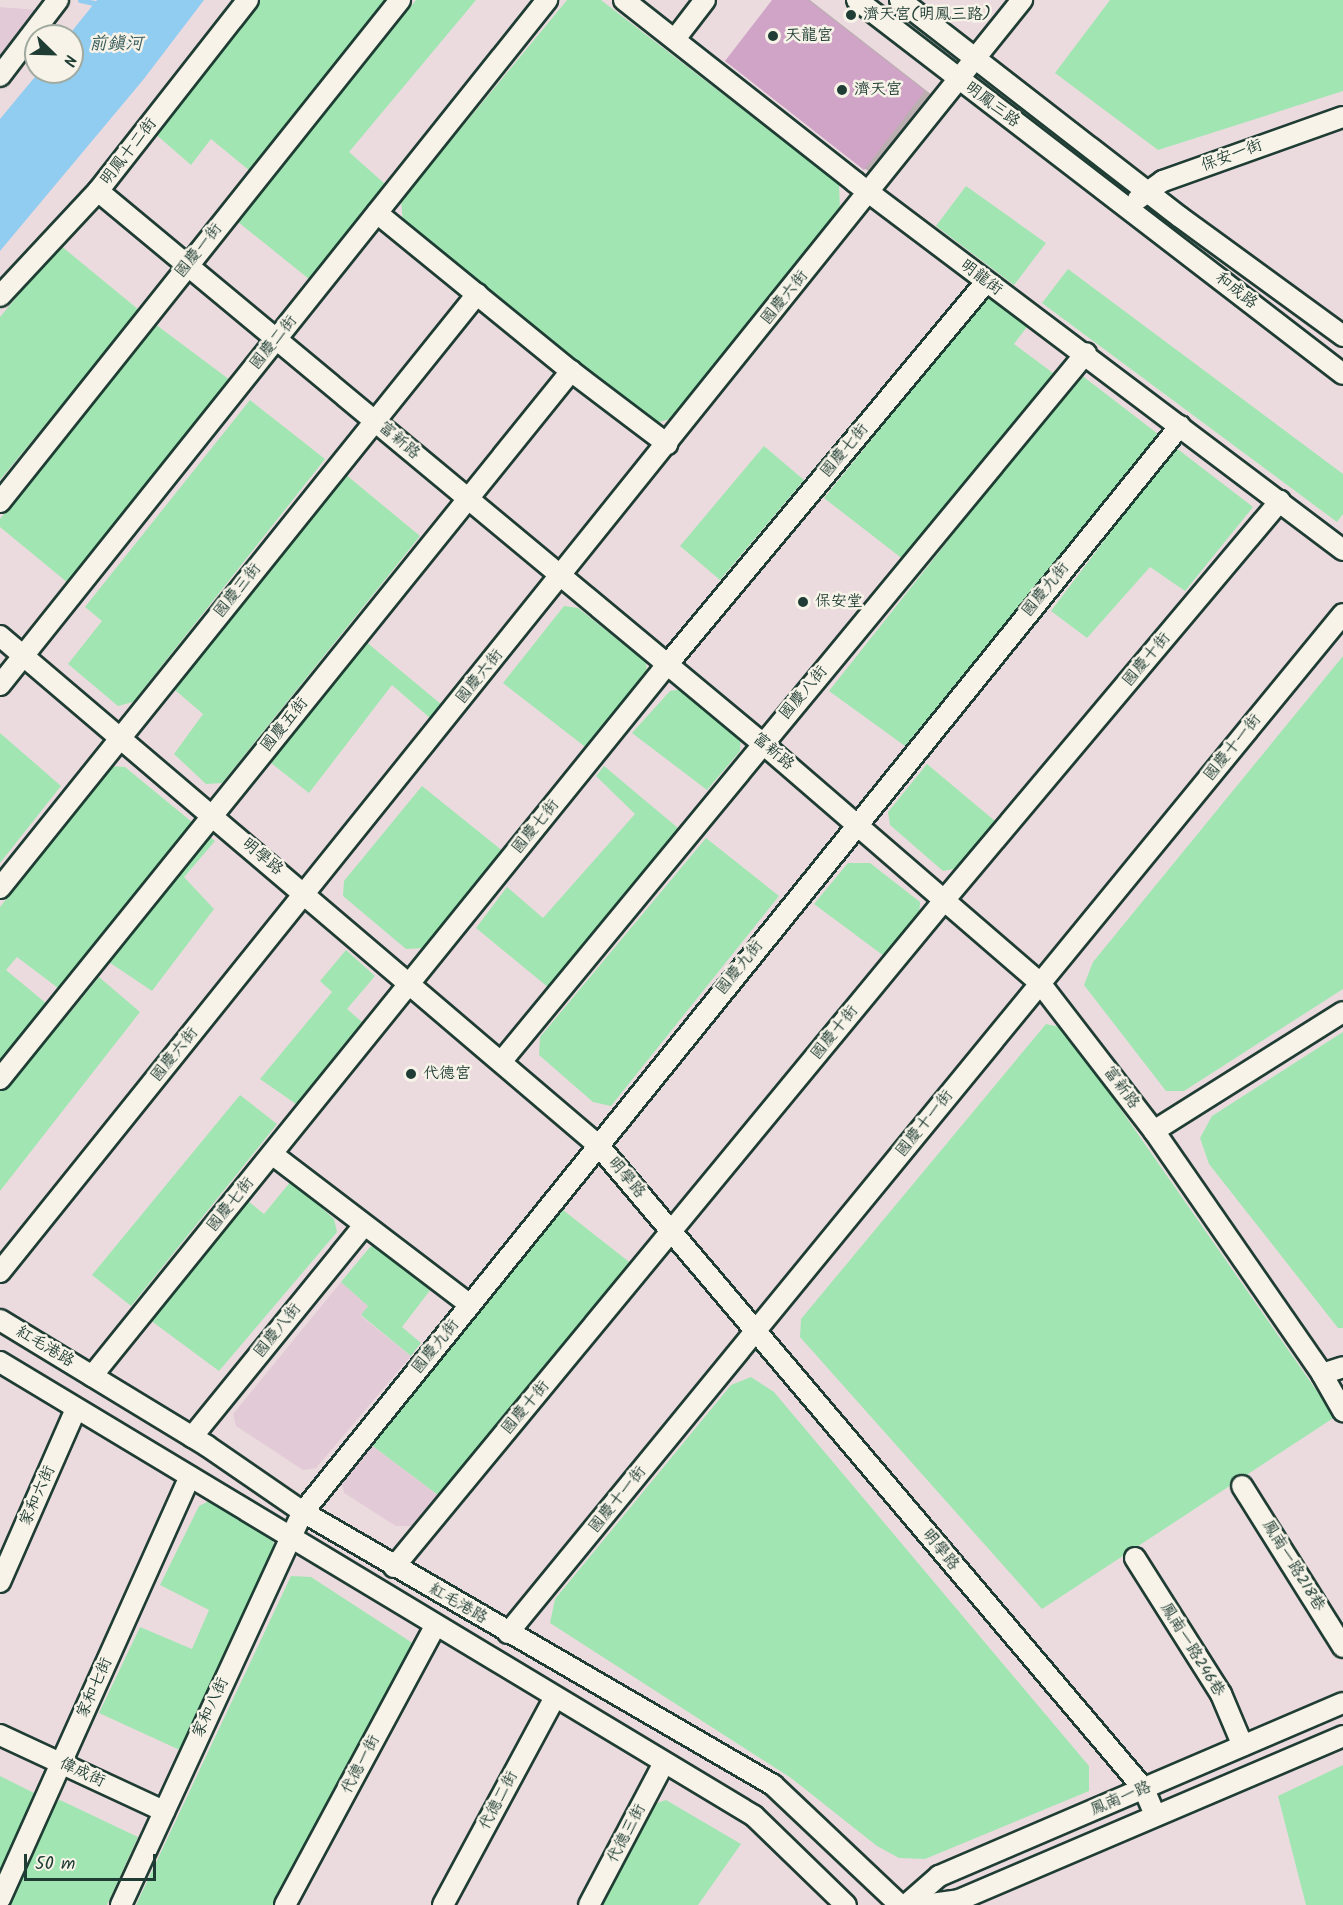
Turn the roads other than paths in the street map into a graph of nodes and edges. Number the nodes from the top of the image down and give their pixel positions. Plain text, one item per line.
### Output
1 (58, 0) edge
2 (248, 0) edge
3 (400, 0) edge
4 (547, 0) edge
5 (624, 0) edge
6 (705, 0) edge
7 (857, 0) edge
8 (900, 0) edge
9 (1022, 0) edge
10 (675, 39) junction
11 (976, 59) junction
12 (0, 76) edge
13 (960, 81) junction
14 (1343, 117) edge
15 (1146, 190) junction
16 (98, 191) junction
17 (870, 194) junction
18 (1129, 208) junction
19 (377, 213) junction
20 (188, 265) junction
21 (986, 282) junction
22 (477, 294) junction
23 (0, 296) edge
24 (1343, 336) edge
25 (276, 340) junction
26 (1086, 353) junction
27 (571, 371) junction
28 (1343, 374) edge
29 (375, 421) junction
30 (1180, 426) junction
31 (668, 444) junction
32 (468, 498) junction
33 (1280, 501) junction
34 (0, 502) edge
35 (1343, 550) edge
36 (560, 577) junction
37 (1343, 614) edge
38 (0, 636) edge
39 (23, 656) junction
40 (666, 666) junction
41 (0, 685) edge
42 (120, 738) junction
43 (762, 743) junction
44 (213, 815) junction
45 (856, 823) junction
46 (0, 888) edge
47 (305, 894) junction
48 (946, 898) junction
49 (411, 982) junction
50 (1040, 983) junction
51 (1343, 1011) edge
52 (501, 1062) junction
53 (0, 1079) edge
54 (1154, 1131) junction
55 (598, 1145) junction
56 (272, 1154) junction
57 (364, 1226) junction
58 (672, 1231) junction
59 (0, 1272) edge
60 (470, 1305) junction
61 (0, 1320) edge
62 (755, 1332) junction
63 (0, 1362) edge
64 (1343, 1367) edge
65 (1322, 1374) junction
66 (92, 1376) junction
67 (76, 1409) junction
68 (1343, 1411) edge
69 (192, 1437) junction
70 (190, 1477) junction
71 (1242, 1486) dead end
72 (303, 1512) junction
73 (291, 1536) junction
74 (1134, 1558) dead end
75 (394, 1567) junction
76 (0, 1582) edge
77 (436, 1625) junction
78 (508, 1633) junction
79 (1343, 1647) edge
80 (555, 1697) junction
81 (1343, 1703) edge
82 (0, 1735) edge
83 (1343, 1736) edge
84 (1243, 1746) junction
85 (664, 1762) junction
86 (61, 1764) junction
87 (1144, 1789) junction
88 (164, 1811) junction
89 (1155, 1815) junction
90 (0, 1899) edge
91 (121, 1905) edge
92 (285, 1905) edge
93 (443, 1905) edge
94 (590, 1905) edge
95 (846, 1905) edge
96 (900, 1905) edge
97 (906, 1905) edge
98 (924, 1905) edge

1 - 12 street
2 - 16 street, 明鳳十二街
3 - 20 street, 國慶一街
4 - 19 street, 國慶二街
5 - 10 street, 明龍街
6 - 10 street
7 - 13 street, 明鳳三路
8 - 11 street, 明鳳三路
9 - 11 street, 國慶六街
10 - 17 street, 明龍街
11 - 13 street, 國慶六街
11 - 15 street, 明鳳三路
13 - 17 street, 國慶六街
13 - 18 street, 明鳳三路
14 - 15 street, 保安一街
15 - 18 street, 保安一街
15 - 24 street, 和成路
16 - 20 street, 富新路
16 - 23 street, 明鳳十二街
17 - 21 street, 明龍街
17 - 31 street, 國慶六街
18 - 28 street, 和成路
19 - 22 street
19 - 25 street, 國慶二街
20 - 25 street, 富新路
20 - 34 street, 國慶一街
21 - 26 street, 明龍街
21 - 40 street, 國慶七街
22 - 27 street
22 - 29 street, 國慶三街
25 - 29 street, 富新路
25 - 39 street, 國慶二街
26 - 30 street, 明龍街
26 - 43 street, 國慶八街
27 - 31 street
27 - 32 street, 國慶五街
29 - 32 street, 富新路
29 - 42 street, 國慶三街
30 - 33 street, 明龍街
30 - 45 street, 國慶九街
31 - 36 street, 國慶六街
32 - 36 street, 富新路
32 - 44 street, 國慶五街
33 - 35 street, 明龍街
33 - 48 street, 國慶十街
36 - 40 street, 富新路
36 - 47 street, 國慶六街
37 - 50 street, 國慶十一街
38 - 39 street, 明學路
39 - 41 street, 國慶二街
39 - 42 street, 明學路
40 - 43 street, 富新路
40 - 49 street, 國慶七街
42 - 44 street, 明學路
42 - 46 street, 國慶三街
43 - 45 street, 富新路
43 - 52 street, 國慶八街
44 - 47 street, 明學路
44 - 53 street, 國慶五街
45 - 48 street, 富新路
45 - 55 street, 國慶九街
47 - 49 street, 明學路
47 - 59 street, 國慶六街
48 - 50 street, 富新路
48 - 58 street, 國慶十街
49 - 52 street, 明學路
49 - 56 street, 國慶七街
50 - 54 street, 富新路
50 - 62 street, 國慶十一街
51 - 54 street
52 - 55 street, 明學路
54 - 65 street, 富新路
55 - 58 street, 明學路
55 - 60 street, 國慶九街
56 - 57 street
56 - 66 street, 國慶七街
57 - 60 street
57 - 69 street, 國慶八街
58 - 62 street, 明學路
58 - 75 street, 國慶十街
60 - 72 street, 國慶九街
61 - 66 street, 紅毛港路
62 - 78 street, 國慶十一街
62 - 87 street, 明學路
63 - 67 street, 紅毛港路
64 - 65 street
65 - 68 street, 富新路
66 - 69 street, 紅毛港路
67 - 70 street, 紅毛港路
67 - 76 street, 家和六街
69 - 72 street, 紅毛港路
70 - 73 street, 紅毛港路
70 - 86 street, 家和七街
71 - 79 street, 鳳南一路218巷
72 - 73 street, 家和八街
72 - 75 street, 紅毛港路
73 - 77 street, 紅毛港路
73 - 88 street, 家和八街
74 - 84 street, 鳳南一路246巷
75 - 78 street, 紅毛港路
77 - 80 street, 紅毛港路
77 - 92 street, 代德一街
78 - 96 street, 紅毛港路
80 - 85 street, 紅毛港路
80 - 93 street, 代德二街
81 - 84 street, 鳳南一路
82 - 86 street, 偉成街
83 - 89 street, 鳳南一路
84 - 87 street, 鳳南一路
85 - 94 street, 代德三街
85 - 95 street, 紅毛港路
86 - 88 street, 偉成街
86 - 90 street, 家和七街
87 - 89 street, 明學路
87 - 97 street, 鳳南一路
88 - 91 street, 家和八街
89 - 98 street, 鳳南一路

